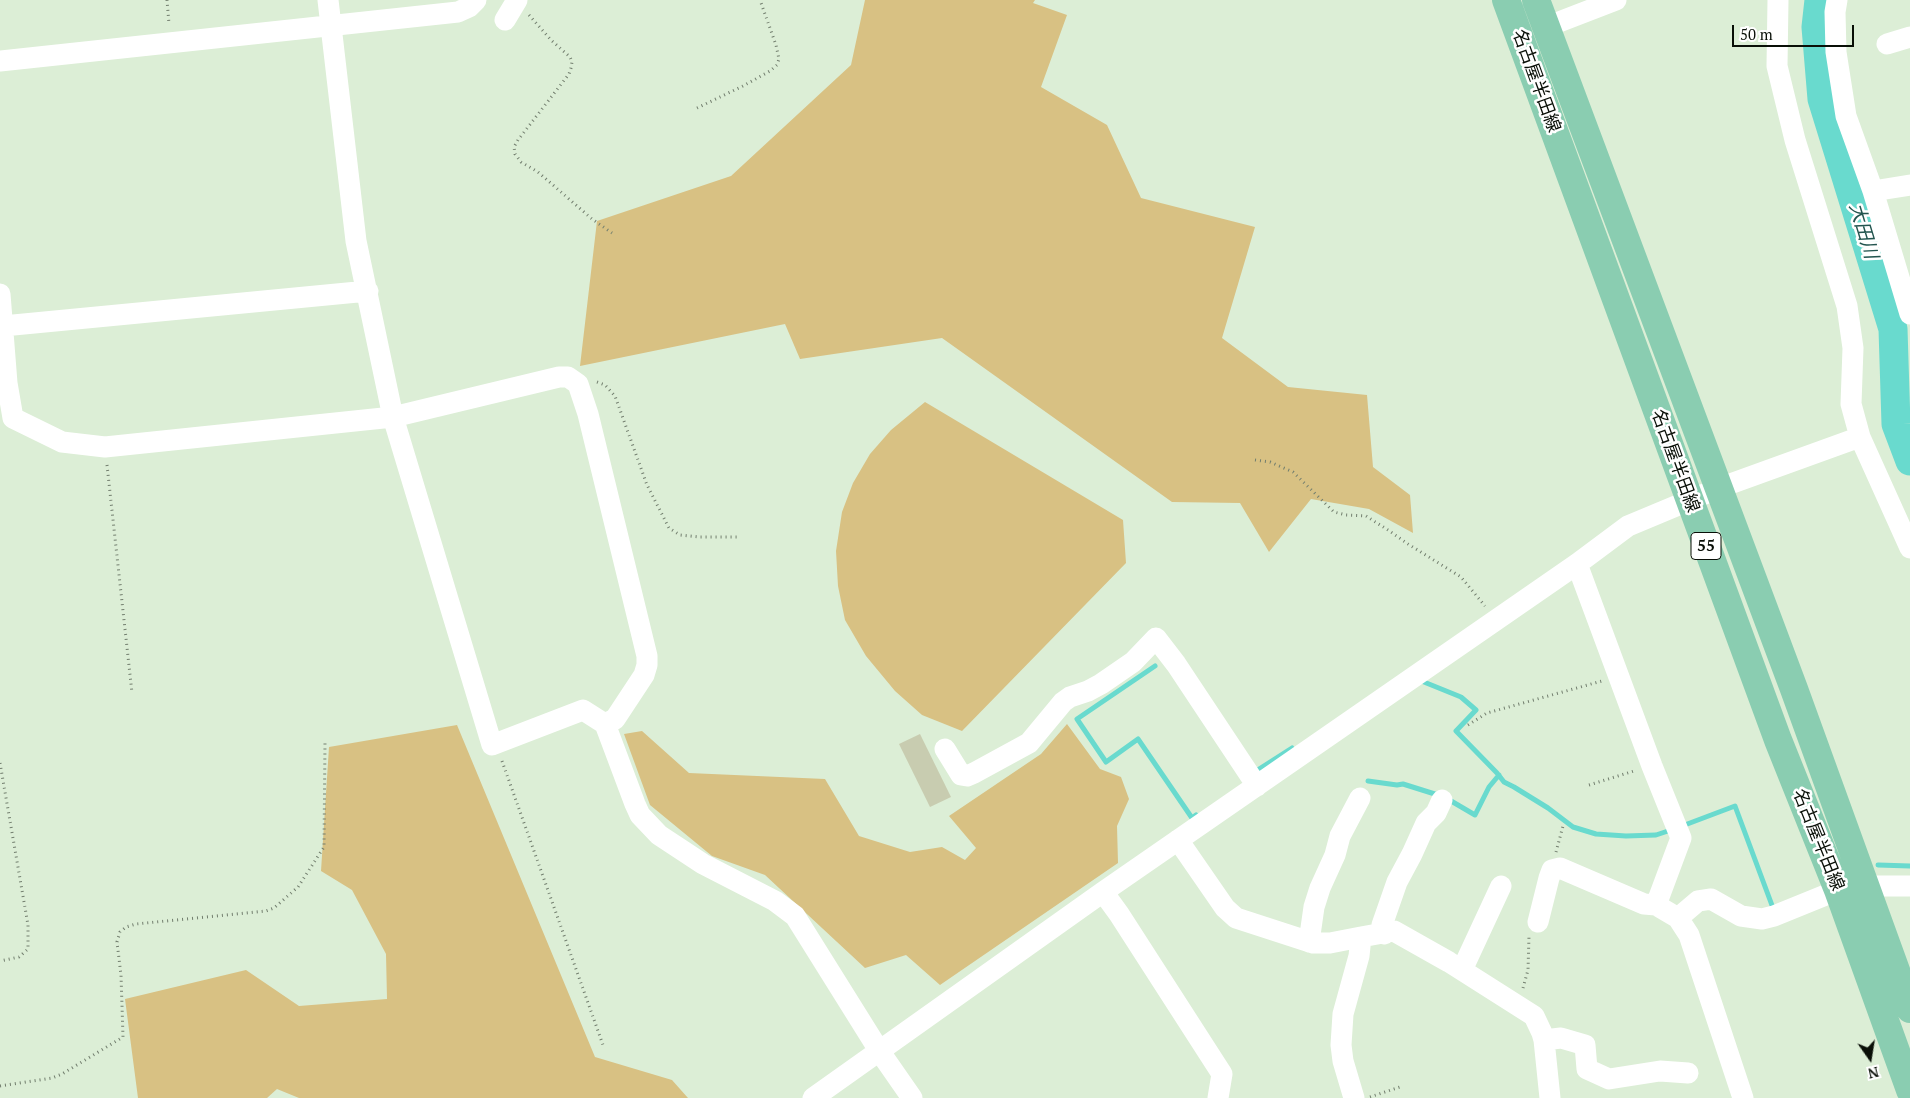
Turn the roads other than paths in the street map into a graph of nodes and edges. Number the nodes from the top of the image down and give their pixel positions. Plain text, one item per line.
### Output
1 (328, 0) edge
2 (476, 0) edge
3 (1506, 0) edge
4 (1536, 0) edge
5 (1616, 0) edge
6 (1778, 0) edge
7 (1837, 0) edge
8 (330, 26) junction
9 (1546, 27) junction
10 (1910, 37) edge
11 (1887, 44) dead end
12 (0, 60) edge
13 (1910, 185) edge
14 (1873, 191) junction
15 (368, 291) junction
16 (0, 294) edge
17 (1910, 314) edge
18 (3, 326) junction
19 (393, 417) junction
20 (1860, 437) junction
21 (1719, 488) junction
22 (1690, 501) junction
23 (1910, 548) edge
24 (1578, 564) junction
25 (605, 724) junction
26 (945, 749) dead end
27 (1257, 786) junction
28 (1360, 798) dead end
29 (1442, 800) dead end
30 (1178, 840) junction
31 (1501, 886) dead end
32 (1865, 886) junction
33 (1910, 886) edge
34 (1838, 890) junction
35 (1103, 892) junction
36 (1656, 905) junction
37 (1678, 918) junction
38 (1538, 922) road end
39 (1384, 934) junction
40 (1362, 938) junction
41 (1310, 942) junction
42 (1462, 970) junction
43 (1910, 1009) edge
44 (1544, 1040) junction
45 (880, 1052) junction
46 (1688, 1072) dead end
47 (1910, 1090) edge
48 (813, 1098) edge
49 (912, 1098) edge
50 (1218, 1098) edge
51 (1354, 1098) edge
52 (1550, 1098) edge
53 (1743, 1098) edge

1 - 8 street
2 - 8 street
3 - 22 main road, 名古屋半田線 / 55
4 - 9 main road, 名古屋半田線 / 55
5 - 9 street
6 - 20 street
7 - 14 street
8 - 12 street
8 - 15 street
9 - 21 main road, 名古屋半田線 / 55
10 - 11 street
13 - 14 street
14 - 17 street
15 - 18 street
15 - 19 street
16 - 18 street
18 - 19 street
19 - 25 street
19 - 25 street
20 - 21 street
20 - 23 street
21 - 22 street
21 - 32 main road, 名古屋半田線 / 55
22 - 24 street
22 - 34 main road, 名古屋半田線 / 55
24 - 27 street
24 - 36 street
25 - 45 street
26 - 27 street
27 - 30 street
28 - 41 street
29 - 39 street
30 - 35 street
30 - 41 street
31 - 42 street
32 - 33 street
32 - 43 main road, 名古屋半田線 / 55
34 - 37 street
34 - 47 main road, 名古屋半田線 / 55
35 - 45 street
35 - 50 street
36 - 37 street
36 - 38 street
37 - 53 street
39 - 40 street
39 - 42 street
40 - 41 street
40 - 51 street
42 - 44 street
44 - 46 street
44 - 52 street
45 - 48 street
45 - 49 street

